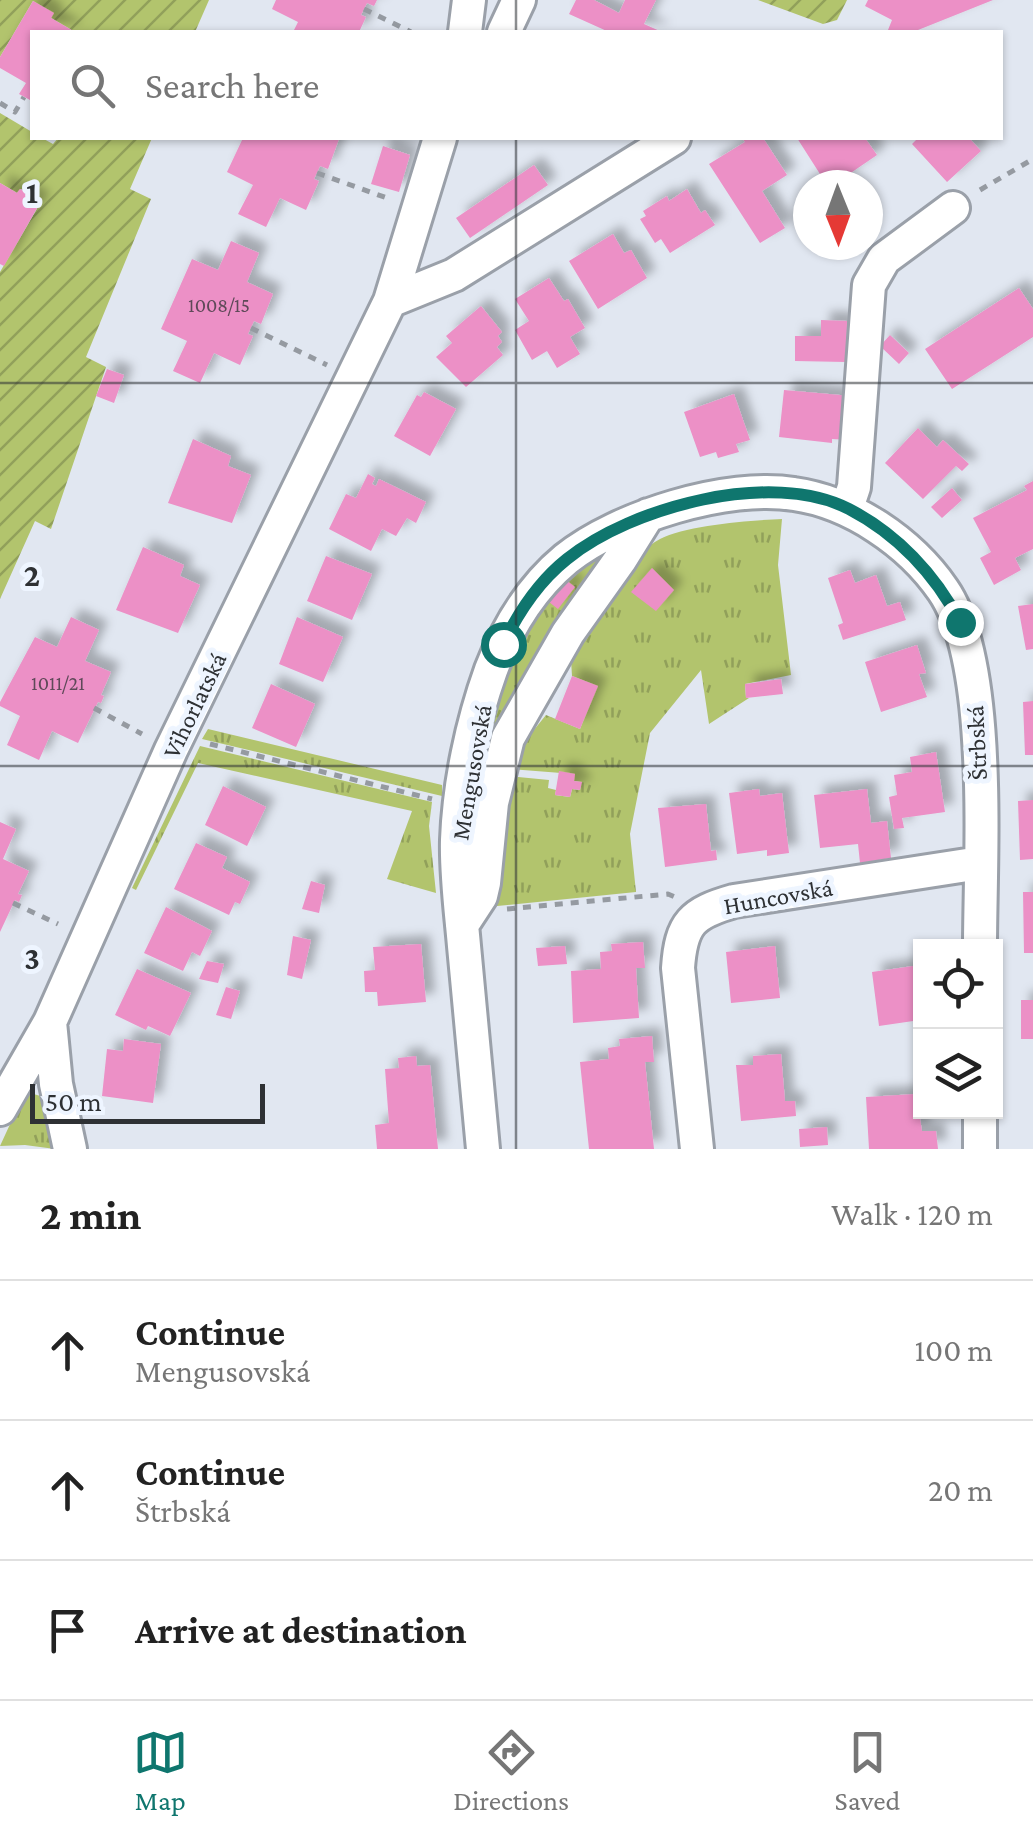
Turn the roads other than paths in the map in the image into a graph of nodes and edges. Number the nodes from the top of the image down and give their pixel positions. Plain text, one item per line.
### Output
1 (470, 0) edge
2 (519, 0) edge
3 (465, 30) edge
4 (505, 30) edge
5 (439, 140) edge
6 (671, 140) edge
7 (953, 208) dead end
8 (390, 301) junction
9 (847, 508) junction
10 (648, 515) junction
11 (913, 557) joint
12 (980, 863) junction
13 (462, 925) junction
14 (980, 939) edge
15 (50, 1022) junction
16 (0, 1110) edge
17 (980, 1119) edge
18 (70, 1149) edge
19 (483, 1149) edge
20 (697, 1149) edge
21 (980, 1149) edge

1 - 3 street
2 - 4 street
5 - 8 street, Vihorlatská
6 - 8 street
7 - 9 street
8 - 15 street, Vihorlatská
9 - 10 street, Mengusovská
9 - 11 street, Mengusovská
10 - 13 street
10 - 13 street, Mengusovská
11 - 12 street, Štrbská
12 - 14 street, Štrbská
12 - 20 street, Huncovská
13 - 19 street, Mengusovská
15 - 16 street, Vihorlatská
15 - 18 street
17 - 21 street

